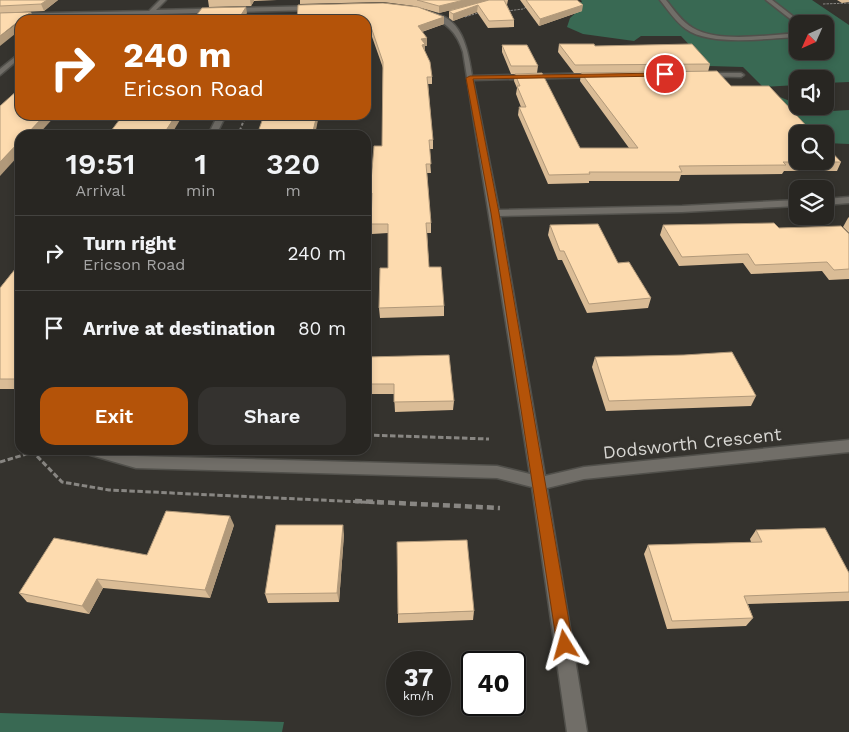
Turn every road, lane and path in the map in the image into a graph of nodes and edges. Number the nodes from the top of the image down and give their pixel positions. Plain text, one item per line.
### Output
1 (162, 0) edge
2 (530, 0) edge
3 (663, 0) edge
4 (769, 0) edge
5 (849, 3) edge
6 (823, 4) dead end
7 (323, 7) edge
8 (415, 11) edge
9 (484, 11) edge
10 (506, 11) edge
11 (150, 13) junction
12 (452, 14) edge
13 (115, 15) edge
14 (789, 15) edge
15 (0, 16) edge
16 (15, 16) edge
17 (438, 17) junction
18 (462, 18) edge
19 (789, 35) edge
20 (15, 60) edge
21 (0, 73) edge
22 (607, 75) edge
23 (693, 75) edge
24 (741, 75) dead end
25 (470, 78) junction
26 (849, 200) edge
27 (834, 201) edge
28 (789, 203) edge
29 (495, 213) junction
30 (371, 435) edge
31 (489, 438) dead end
32 (849, 446) edge
33 (22, 455) edge
34 (38, 455) edge
35 (110, 455) edge
36 (0, 462) edge
37 (540, 484) junction
38 (500, 508) dead end
39 (577, 732) edge

1 - 11 street
2 - 10 path
3 - 19 street
4 - 14 street
5 - 6 path
7 - 11 street
8 - 17 street
9 - 18 path
11 - 13 street
12 - 17 street
15 - 16 street
17 - 25 street
20 - 21 street
22 - 25 street
23 - 24 street
25 - 29 street
26 - 27 street
28 - 29 street
29 - 37 street
30 - 31 path
32 - 37 street, Dodsworth Crescent
33 - 36 path
34 - 38 path
35 - 37 street
37 - 39 street

